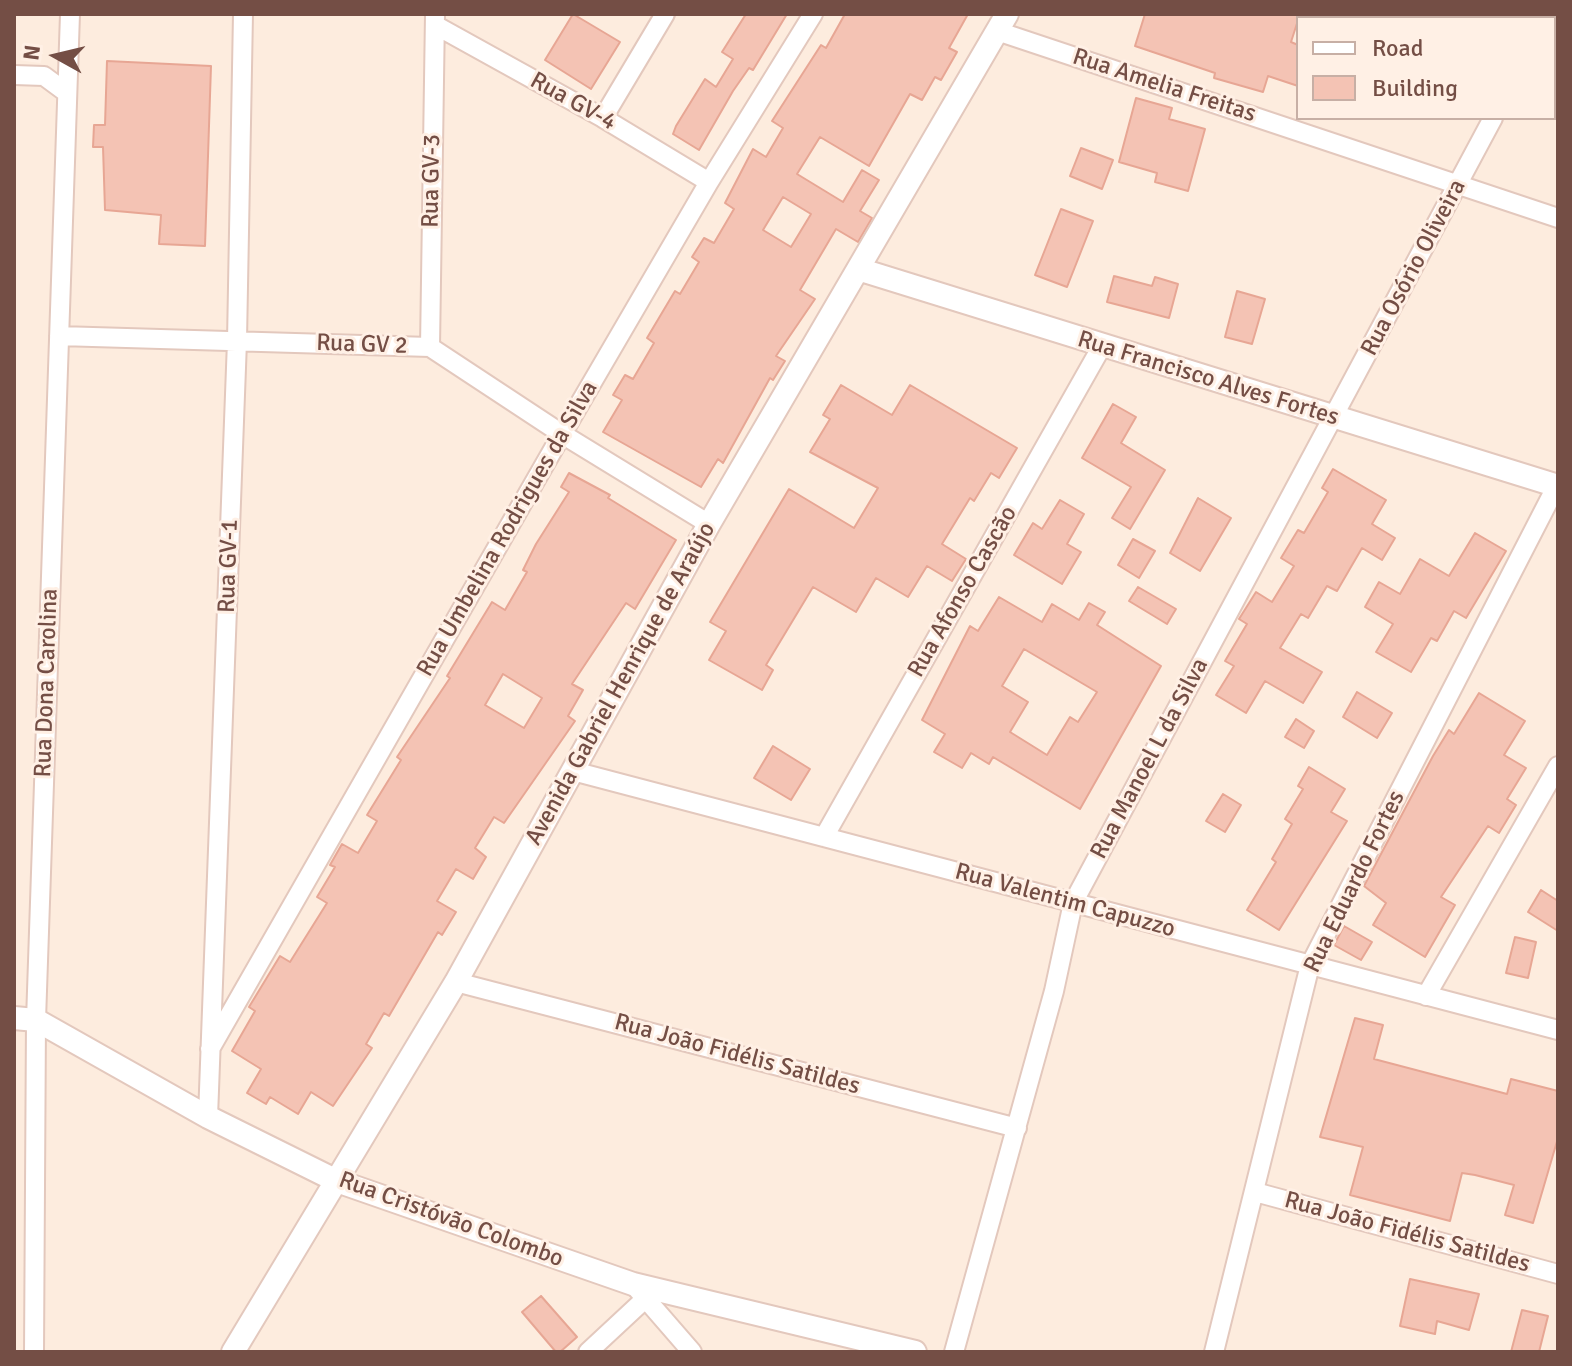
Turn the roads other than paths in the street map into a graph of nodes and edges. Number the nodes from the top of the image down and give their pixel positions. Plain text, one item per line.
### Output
1 (70, 14) edge
2 (243, 14) edge
3 (665, 14) edge
4 (813, 14) edge
5 (435, 19) edge
6 (1002, 23) edge
7 (14, 75) edge
8 (67, 93) junction
9 (603, 118) junction
10 (1492, 120) edge
11 (709, 182) junction
12 (1459, 183) junction
13 (1558, 218) edge
14 (858, 269) junction
15 (59, 336) junction
16 (237, 341) junction
17 (1102, 346) junction
18 (430, 347) junction
19 (1334, 418) junction
20 (562, 434) junction
21 (1557, 485) edge
22 (709, 524) junction
23 (1558, 766) edge
24 (573, 771) junction
25 (824, 837) junction
26 (1073, 903) junction
27 (1310, 965) junction
28 (456, 982) junction
29 (1426, 996) junction
30 (25, 1019) edge
31 (1558, 1030) edge
32 (210, 1049) junction
33 (208, 1117) junction
34 (1017, 1128) junction
35 (337, 1181) junction
36 (1255, 1192) junction
37 (1558, 1274) edge
38 (639, 1291) junction
39 (34, 1352) edge
40 (233, 1352) edge
41 (588, 1352) edge
42 (692, 1352) edge
43 (915, 1352) edge
44 (954, 1352) edge
45 (1214, 1352) edge

1 - 8 street, Rua Dona Carolina
2 - 16 street, Rua GV-1
3 - 9 street
4 - 11 street, Rua Umbelina Rodrigues da Silva
5 - 9 street, Rua GV-4
5 - 18 street, Rua GV-3
6 - 12 street, Rua Amelia Freitas
6 - 14 street, Avenida Gabriel Henrique de Araújo
7 - 8 street
8 - 15 street, Rua Dona Carolina
9 - 11 street, Rua GV-4
10 - 12 street, Rua Osório Oliveira
11 - 20 street, Rua Umbelina Rodrigues da Silva
12 - 13 street, Rua Amelia Freitas
12 - 19 street, Rua Osório Oliveira
14 - 17 street, Rua Francisco Alves Fortes
14 - 22 street, Avenida Gabriel Henrique de Araújo
15 - 16 street, Rua GV 2
15 - 30 street, Rua Dona Carolina
16 - 18 street, Rua GV 2
16 - 32 street, Rua GV-1
17 - 19 street, Rua Francisco Alves Fortes
17 - 25 street, Rua Afonso Cascão
18 - 20 street, Rua GV 2
19 - 21 street, Rua Francisco Alves Fortes
19 - 26 street, Rua Manoel L da Silva
20 - 22 street, Rua GV 2
20 - 32 street, Rua Umbelina Rodrigues da Silva
21 - 27 street, Rua Eduardo Fortes
22 - 24 street, Avenida Gabriel Henrique de Araújo
23 - 29 street
24 - 25 street, Rua Valentim Capuzzo
24 - 28 street, Avenida Gabriel Henrique de Araújo
25 - 26 street, Rua Valentim Capuzzo
26 - 27 street, Rua Valentim Capuzzo
26 - 34 street, Rua Manoel L da Silva
27 - 29 street, Rua Valentim Capuzzo
27 - 36 street, Rua Eduardo Fortes
28 - 34 street, Rua João Fidélis Satildes
28 - 35 street, Avenida Gabriel Henrique de Araújo
29 - 31 street, Rua Valentim Capuzzo
30 - 33 street, Rua Cristóvão Colombo
30 - 39 street, Rua Dona Carolina
32 - 33 street, Rua GV-1
33 - 35 street, Rua Cristóvão Colombo
34 - 44 street, Rua Manoel L da Silva
35 - 38 street, Rua Cristóvão Colombo
35 - 40 street, Avenida Gabriel Henrique de Araújo
36 - 37 street, Rua João Fidélis Satildes
36 - 45 street, Rua Eduardo Fortes
38 - 41 street
38 - 42 street
38 - 43 street, Rua Cristóvão Colombo

